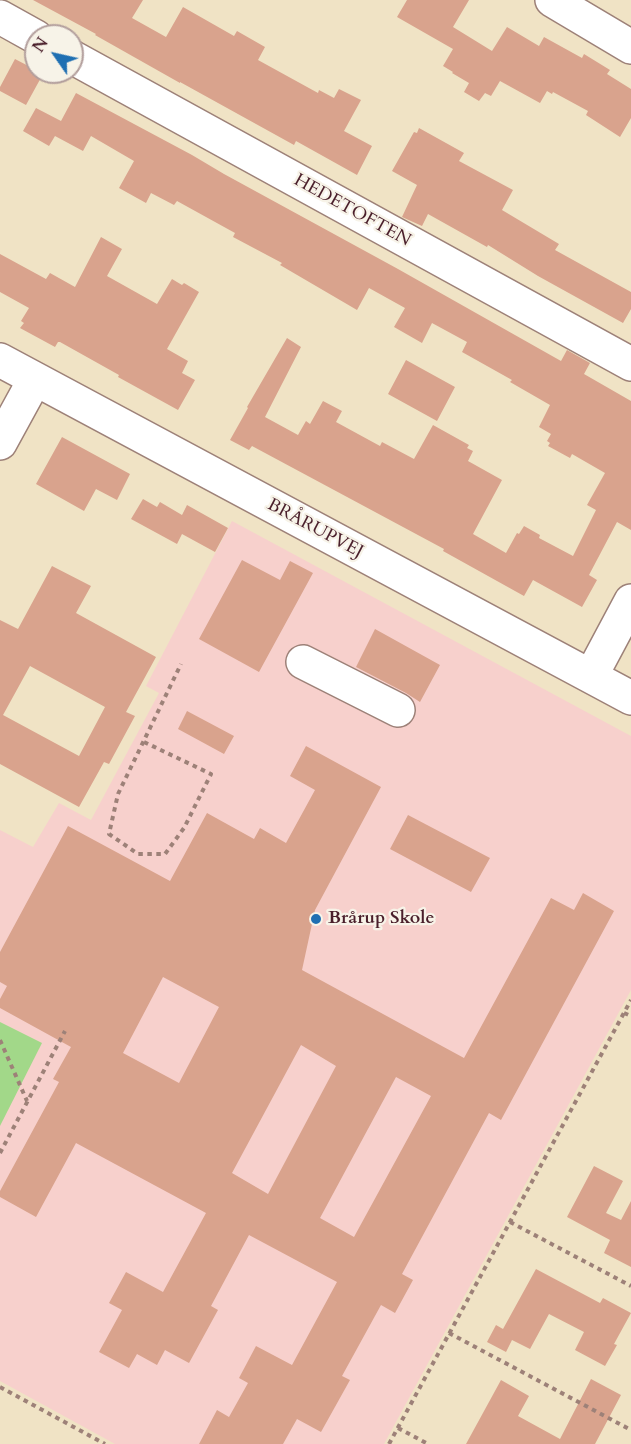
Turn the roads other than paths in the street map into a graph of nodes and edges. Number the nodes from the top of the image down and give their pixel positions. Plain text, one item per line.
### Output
1 (552, 0) edge
2 (0, 18) edge
3 (24, 31) edge
4 (631, 47) edge
5 (84, 64) edge
6 (0, 360) edge
7 (631, 364) edge
8 (35, 378) junction
9 (0, 443) edge
10 (631, 601) edge
11 (303, 662) dead end
12 (591, 676) junction
13 (631, 698) edge
14 (398, 710) dead end

1 - 4 street
2 - 3 street
5 - 7 street, HEDETOFTEN
6 - 8 street, BRÅRUPVEJ
8 - 9 street
8 - 12 street, BRÅRUPVEJ
10 - 12 street
11 - 14 street
12 - 13 street, BRÅRUPVEJ

